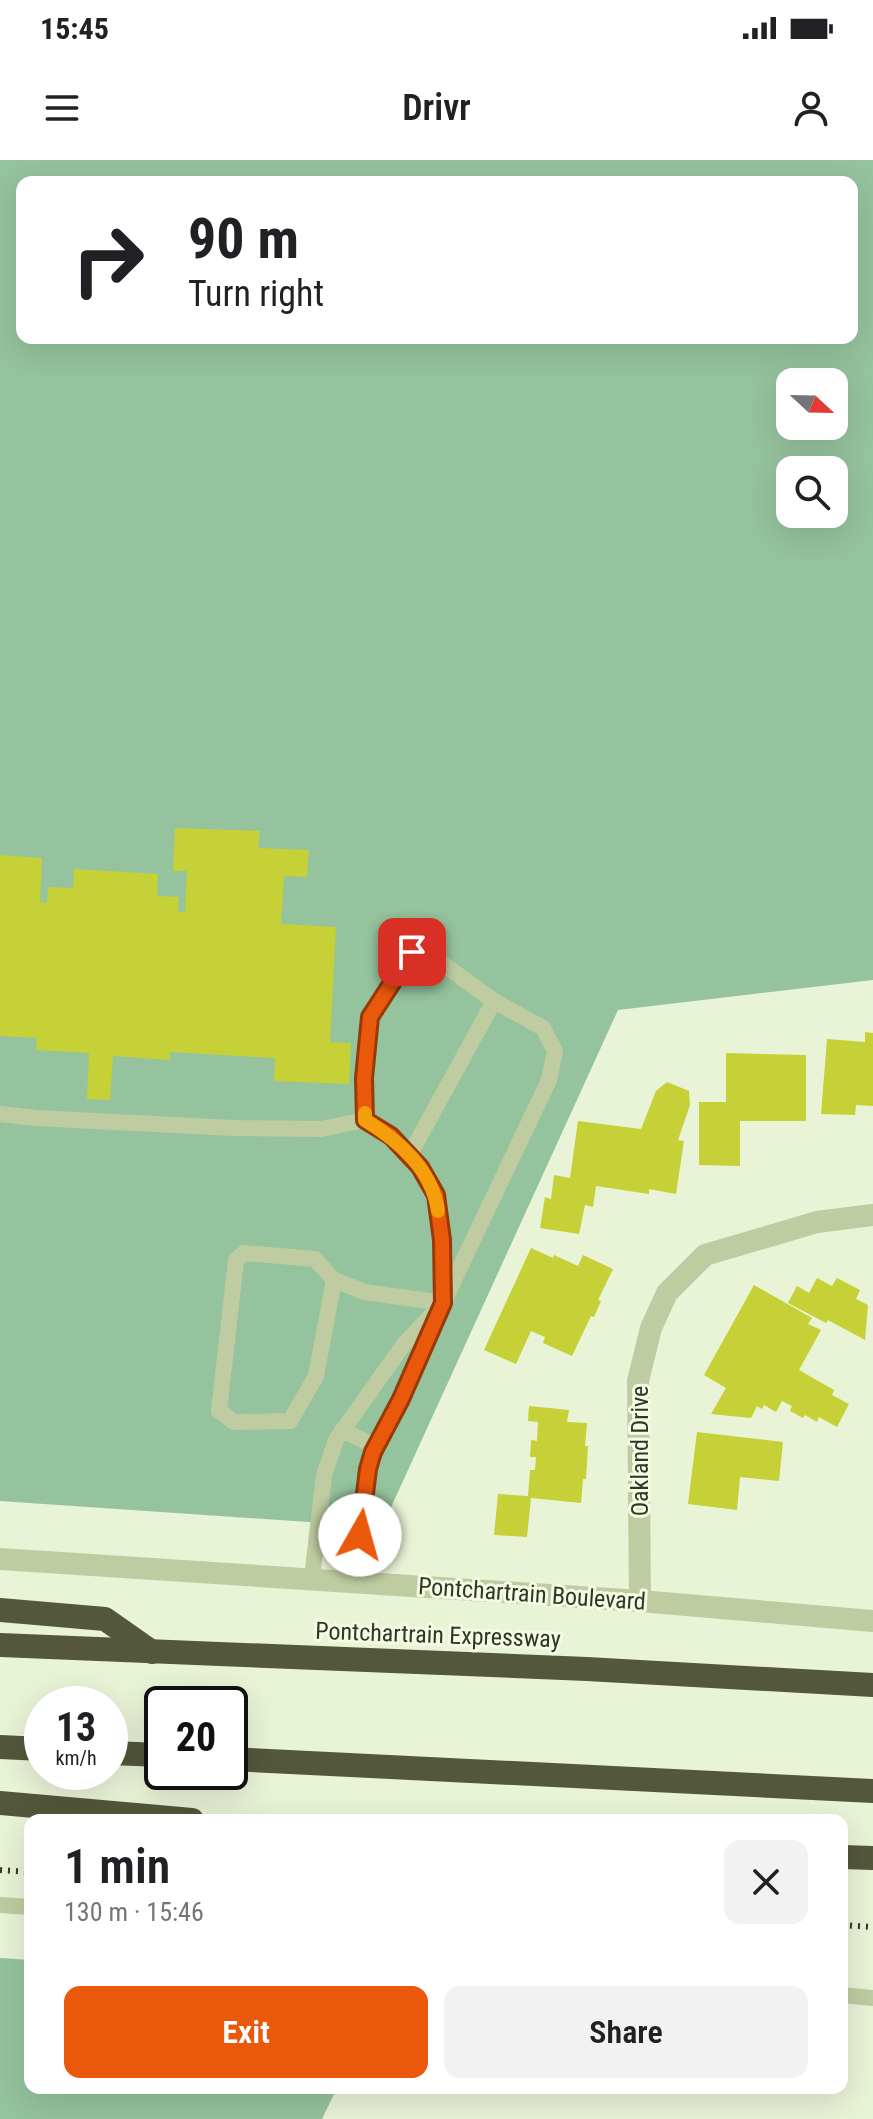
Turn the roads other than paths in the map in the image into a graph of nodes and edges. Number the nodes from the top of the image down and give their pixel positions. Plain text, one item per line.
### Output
1 (494, 1001) junction
2 (0, 1114) edge
3 (365, 1120) junction
4 (409, 1156) junction
5 (873, 1215) edge
6 (334, 1280) junction
7 (443, 1303) junction
8 (342, 1430) junction
9 (375, 1446) junction
10 (0, 1559) edge
11 (312, 1578) junction
12 (354, 1581) junction
13 (640, 1601) junction
14 (0, 1610) edge
15 (873, 1621) edge
16 (0, 1645) edge
17 (152, 1652) junction
18 (873, 1685) edge
19 (0, 1747) edge
20 (24, 1748) edge
21 (248, 1760) edge
22 (873, 1791) edge
23 (0, 1803) edge
24 (124, 1814) edge
25 (848, 1857) edge
26 (873, 1858) edge
27 (0, 1905) edge
28 (24, 1907) edge
29 (848, 1996) edge
30 (873, 1998) edge

1 - 3 lane
1 - 4 lane
1 - 7 lane
2 - 3 lane
3 - 4 lane
4 - 7 lane
5 - 13 street, Oakland Drive
6 - 6 lane
6 - 7 lane
7 - 8 lane
7 - 9 lane
8 - 9 lane
8 - 11 lane
9 - 12 lane
10 - 11 street, Pontchartrain Boulevard
11 - 12 street, Pontchartrain Boulevard
12 - 13 street, Pontchartrain Boulevard
13 - 15 street, Pontchartrain Boulevard
14 - 17 highway
16 - 17 highway, Pontchartrain Expressway
17 - 18 highway, Pontchartrain Expressway
19 - 20 highway
21 - 22 highway
23 - 24 highway
25 - 26 highway
27 - 28 lane
29 - 30 lane

